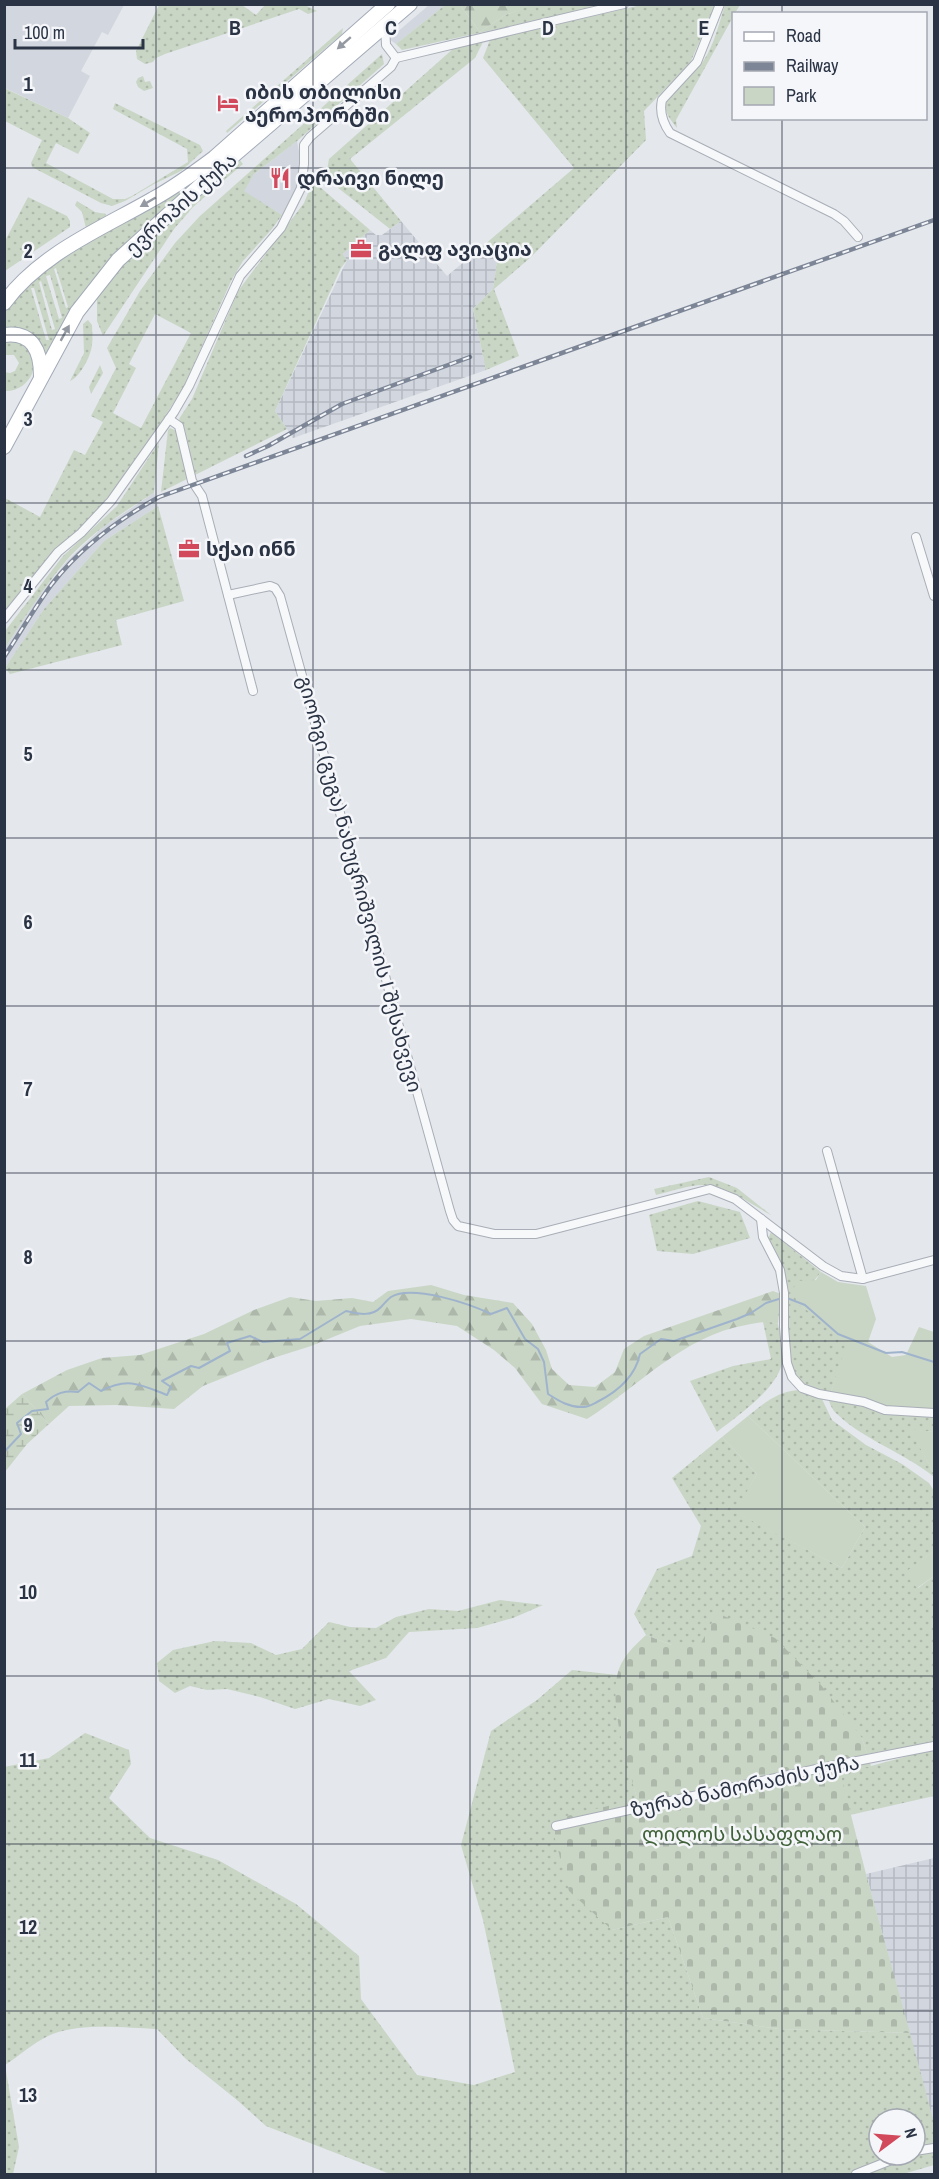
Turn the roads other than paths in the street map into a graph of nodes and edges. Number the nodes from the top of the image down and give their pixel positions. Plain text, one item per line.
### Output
1 (410, 4) edge
2 (624, 4) edge
3 (720, 4) edge
4 (386, 7) edge
5 (386, 26) junction
6 (396, 57) junction
7 (858, 237) dead end
8 (4, 303) edge
9 (4, 335) edge
10 (41, 376) junction
11 (169, 419) junction
12 (4, 447) edge
13 (916, 537) dead end
14 (228, 595) junction
15 (934, 596) edge
16 (4, 619) edge
17 (253, 691) dead end
18 (827, 1151) dead end
19 (761, 1219) junction
20 (934, 1260) edge
21 (863, 1279) junction
22 (934, 1413) edge
23 (934, 1746) edge
24 (556, 1826) dead end
25 (875, 2167) edge
26 (856, 2175) edge

1 - 5 main road, ევროპის ქუჩა
2 - 6 street
3 - 7 street
4 - 5 street
4 -> 8 main road, ევროპის ქუჩა
5 - 6 street
10 -> 5 main road, ევროპის ქუჩა
6 - 11 street
9 - 10 main road
10 - 12 main road, ევროპის ქუჩა
11 - 14 street
11 - 16 street
13 - 15 street
14 - 17 street
14 - 19 street, გიორგი (გუგა) ნახუცრიშვილის I შესახვევი
18 - 21 street
19 - 21 street
19 - 22 street
20 - 21 street
23 - 24 street, ზურაბ ნამორაძის ქუჩა
25 - 26 street

